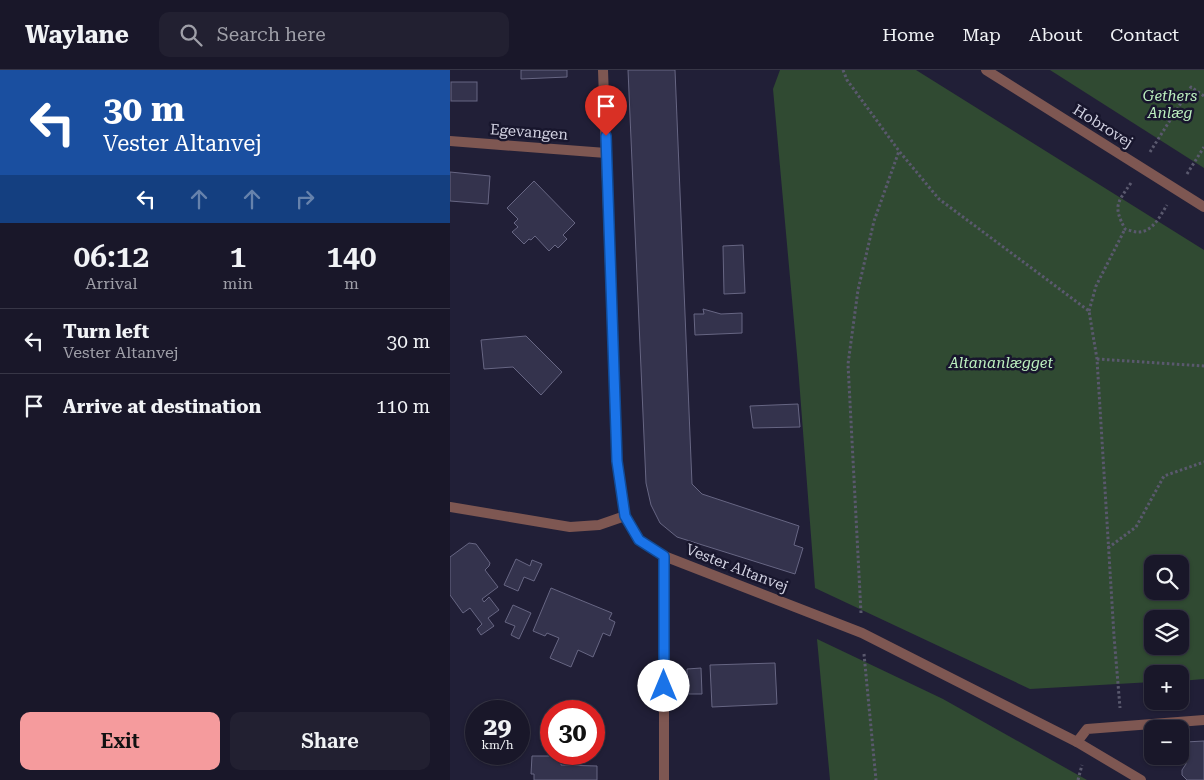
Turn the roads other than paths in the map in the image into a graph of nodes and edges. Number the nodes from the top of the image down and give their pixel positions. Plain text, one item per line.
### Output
1 (604, 70) edge
2 (986, 70) edge
3 (450, 141) edge
4 (606, 153) junction
5 (1204, 207) edge
6 (450, 507) edge
7 (625, 516) junction
8 (664, 556) junction
9 (1204, 720) edge
10 (1077, 742) junction
11 (664, 780) edge
12 (1141, 780) edge

1 - 4 street, Vester Altanvej
2 - 5 street, Hobrovej
3 - 4 street, Egevangen
4 - 7 street, Vester Altanvej
6 - 7 street
7 - 8 street, Vester Altanvej
8 - 10 street, Vester Altanvej
8 - 11 street
9 - 10 street
10 - 12 street, Vester Altanvej

